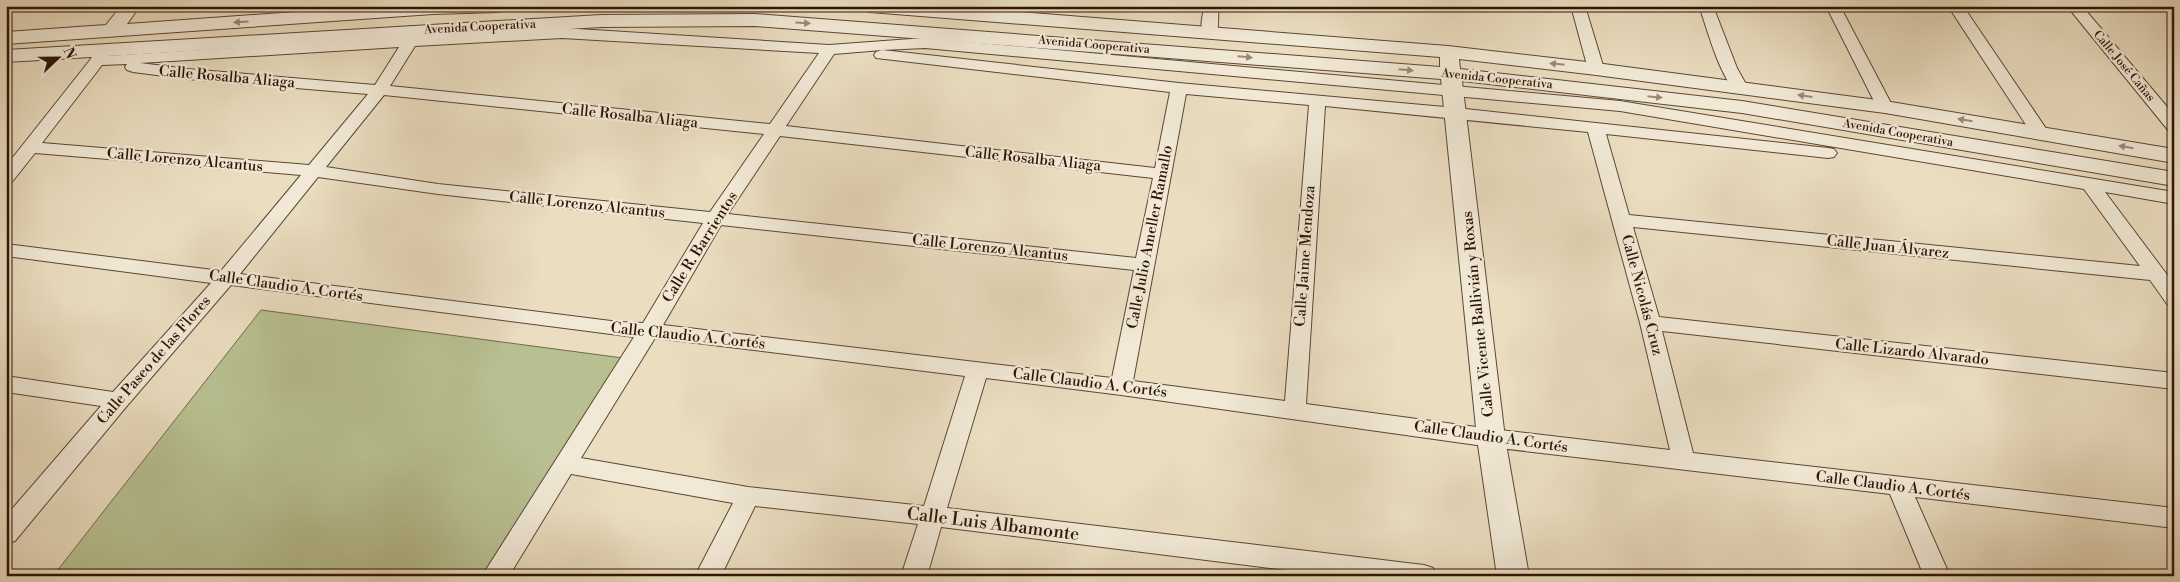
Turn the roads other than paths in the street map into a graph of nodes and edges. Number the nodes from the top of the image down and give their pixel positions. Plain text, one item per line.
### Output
1 (131, 6) edge
2 (500, 6) edge
3 (870, 6) edge
4 (1212, 6) edge
5 (1578, 6) edge
6 (1706, 6) edge
7 (1833, 6) edge
8 (1955, 6) edge
9 (2074, 6) edge
10 (434, 7) edge
11 (456, 7) edge
12 (111, 31) junction
13 (1210, 34) junction
14 (6, 38) edge
15 (410, 42) junction
16 (830, 49) junction
17 (100, 55) junction
18 (6, 56) edge
19 (1596, 68) junction
20 (1452, 82) junction
21 (1739, 86) junction
22 (1179, 88) junction
23 (380, 90) junction
24 (1317, 102) junction
25 (1885, 107) junction
26 (2174, 126) edge
27 (1596, 129) junction
28 (775, 130) junction
29 (2040, 133) junction
30 (29, 147) junction
31 (1926, 156) junction
32 (2174, 156) edge
33 (314, 171) junction
34 (1163, 174) junction
35 (6, 178) edge
36 (2174, 179) edge
37 (2090, 184) junction
38 (2174, 198) edge
39 (715, 219) junction
40 (1622, 220) junction
41 (6, 250) edge
42 (1145, 265) junction
43 (2155, 274) junction
44 (226, 278) junction
45 (2174, 299) edge
46 (1650, 323) junction
47 (649, 330) junction
48 (978, 369) junction
49 (2174, 381) edge
50 (6, 384) edge
51 (1121, 387) junction
52 (118, 401) junction
53 (1295, 410) junction
54 (1491, 438) junction
55 (1684, 461) junction
56 (564, 464) junction
57 (1899, 487) junction
58 (748, 496) junction
59 (933, 517) junction
60 (2174, 518) edge
61 (6, 534) edge
62 (495, 576) edge
63 (708, 576) edge
64 (914, 576) edge
65 (1424, 576) edge
66 (1512, 576) edge
67 (1937, 576) edge

1 - 12 street
2 - 11 street, Avenida Cooperativa
3 - 13 street, Avenida Cooperativa
4 - 13 street
5 - 19 street
6 - 21 street
7 - 25 street
8 - 29 street
9 - 26 street, Calle José Cañas
10 - 11 street, Avenida Cooperativa
10 -> 12 street, Avenida Cooperativa
12 - 14 street, Avenida Cooperativa
13 - 20 street, Avenida Cooperativa
15 - 16 street
15 - 17 street
15 - 23 street, Calle Paseo de las Flores
16 - 20 street
16 - 22 street
16 - 28 street, Calle R. Barrientos
17 - 18 street, Avenida Cooperativa
17 -> 20 street, Avenida Cooperativa
17 - 23 street, Calle Rosalba Aliaga
17 - 30 street
19 -> 20 street, Avenida Cooperativa
19 - 21 street, Avenida Cooperativa
20 - 24 street
20 - 27 street
20 - 31 street
20 -> 36 street, Avenida Cooperativa
20 - 54 street, Calle Vicente Ballivián y Roxas
25 -> 21 street, Avenida Cooperativa
22 - 24 street
22 - 34 street, Calle Julio Ameller Ramallo
23 - 28 street, Calle Rosalba Aliaga
23 - 33 street, Calle Paseo de las Flores
24 - 53 street, Calle Jaime Mendoza
29 -> 25 street, Avenida Cooperativa
27 - 31 street
27 - 40 street, Calle Nicolás Cruz
28 - 34 street, Calle Rosalba Aliaga
28 - 39 street, Calle R. Barrientos
32 -> 29 street, Avenida Cooperativa
30 - 33 street, Calle Lorenzo Alcantus
30 - 35 street
31 - 37 street
33 - 39 street, Calle Lorenzo Alcantus
33 - 44 street, Calle Paseo de las Flores
34 - 42 street, Calle Julio Ameller Ramallo
37 - 38 street
37 - 43 street
39 - 42 street, Calle Lorenzo Alcantus
39 - 47 street, Calle R. Barrientos
40 - 43 street, Calle Juan Álvarez
40 - 46 street, Calle Nicolás Cruz
41 - 44 street, Calle Claudio A. Cortés
42 - 51 street, Calle Julio Ameller Ramallo
43 - 45 street
44 - 47 street, Calle Claudio A. Cortés
44 - 52 street, Calle Paseo de las Flores
46 - 49 street, Calle Lizardo Alvarado
46 - 55 street, Calle Nicolás Cruz
47 - 48 street, Calle Claudio A. Cortés
47 - 56 street, Calle R. Barrientos
48 - 51 street, Calle Claudio A. Cortés
48 - 59 street
50 - 52 street
51 - 53 street, Calle Claudio A. Cortés
52 - 61 street, Calle Paseo de las Flores
53 - 54 street, Calle Claudio A. Cortés
54 - 55 street, Calle Claudio A. Cortés
54 - 66 street, Calle Vicente Ballivián y Roxas
55 - 57 street, Calle Claudio A. Cortés
56 - 58 street, Calle Luis Albamonte
56 - 62 street, Calle R. Barrientos
57 - 60 street, Calle Claudio A. Cortés
57 - 67 street
58 - 59 street, Calle Luis Albamonte
58 - 63 street
59 - 64 street
59 - 65 street, Calle Luis Albamonte

